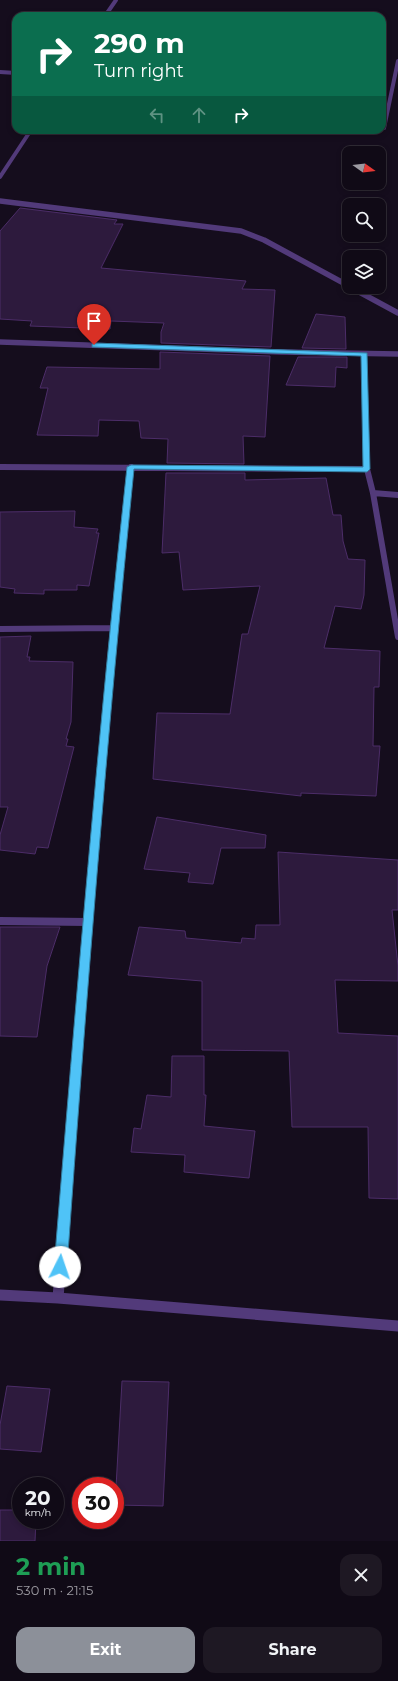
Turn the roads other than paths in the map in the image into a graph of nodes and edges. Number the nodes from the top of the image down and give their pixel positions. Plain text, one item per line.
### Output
1 (116, 0) edge
2 (108, 12) edge
3 (398, 61) edge
4 (0, 72) edge
5 (12, 73) edge
6 (386, 118) edge
7 (28, 134) edge
8 (0, 177) edge
9 (0, 201) edge
10 (342, 283) edge
11 (363, 294) edge
12 (398, 313) edge
13 (0, 342) edge
14 (364, 354) junction
15 (398, 354) edge
16 (0, 467) edge
17 (131, 467) junction
18 (367, 469) junction
19 (373, 493) junction
20 (398, 495) edge
21 (114, 628) junction
22 (0, 629) edge
23 (398, 637) edge
24 (0, 921) edge
25 (87, 922) junction
26 (0, 1295) edge
27 (58, 1298) junction
28 (398, 1326) edge

1 - 2 street
3 - 6 street
4 - 5 street
7 - 8 street
9 - 10 street
11 - 12 street
13 - 14 street
14 - 15 street
14 - 18 street
16 - 17 street
17 - 18 street
17 - 21 street
18 - 19 street
19 - 20 street
19 - 23 street
21 - 22 street
21 - 25 street
24 - 25 street
25 - 27 street
26 - 27 street
27 - 28 street

